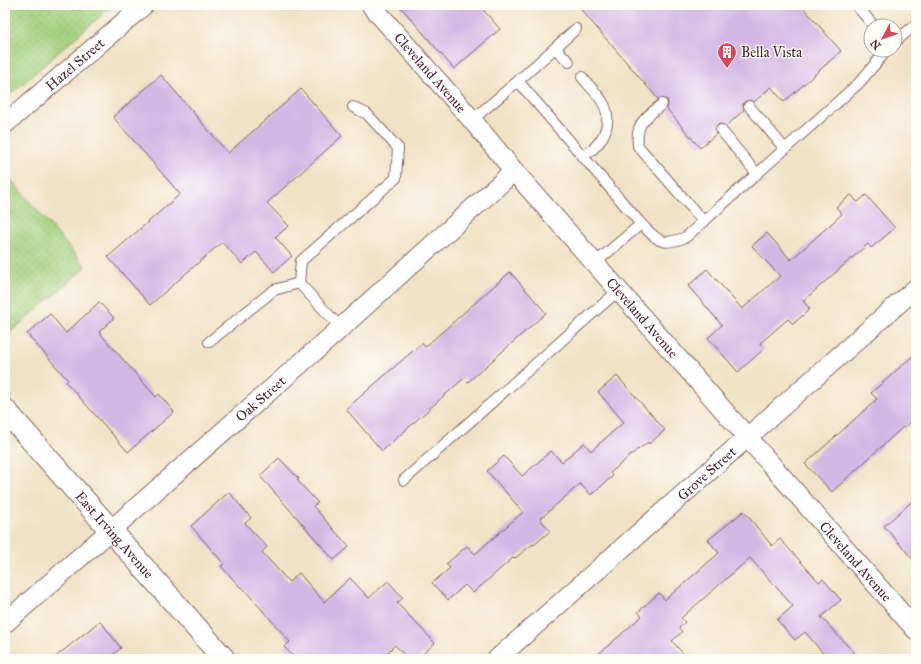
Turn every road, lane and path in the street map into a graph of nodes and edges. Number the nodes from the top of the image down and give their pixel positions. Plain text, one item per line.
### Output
1 (144, 5) edge
2 (371, 5) edge
3 (856, 5) edge
4 (867, 18) edge
5 (916, 24) edge
6 (576, 29) dead end
7 (903, 35) edge
8 (555, 48) junction
9 (880, 58) edge
10 (569, 62) dead end
11 (582, 77) dead end
12 (518, 82) junction
13 (662, 104) dead end
14 (749, 106) dead end
15 (352, 107) dead end
16 (472, 120) junction
17 (5, 124) edge
18 (721, 130) dead end
19 (785, 149) junction
20 (582, 157) junction
21 (514, 171) junction
22 (757, 174) junction
23 (704, 222) junction
24 (641, 224) junction
25 (595, 263) junction
26 (299, 283) junction
27 (916, 288) edge
28 (619, 290) junction
29 (341, 328) junction
30 (209, 342) dead end
31 (5, 410) edge
32 (748, 437) junction
33 (404, 480) dead end
34 (111, 529) junction
35 (5, 623) edge
36 (916, 630) edge
37 (224, 659) edge
38 (497, 659) edge

1 - 17 street, Hazel Street
2 - 16 street, Cleveland Avenue
3 - 4 lane
5 - 7 lane
6 - 8 lane
8 - 10 lane
8 - 12 lane
9 - 19 lane
11 - 20 lane
12 - 16 lane
12 - 20 lane
13 - 23 lane
14 - 19 lane
15 - 26 lane
16 - 21 street, Cleveland Avenue
18 - 22 lane
19 - 22 lane
20 - 24 lane
21 - 25 street, Cleveland Avenue
21 - 29 street, Oak Street
22 - 23 lane
23 - 24 lane
24 - 25 lane
25 - 28 street, Cleveland Avenue
26 - 29 lane
26 - 30 lane
27 - 32 street, Grove Street
28 - 32 street, Cleveland Avenue
28 - 33 lane
29 - 34 street, Oak Street
31 - 34 street, East Irving Avenue
32 - 36 street, Cleveland Avenue
32 - 38 street, Grove Street
34 - 35 street, Oak Street
34 - 37 street, East Irving Avenue

